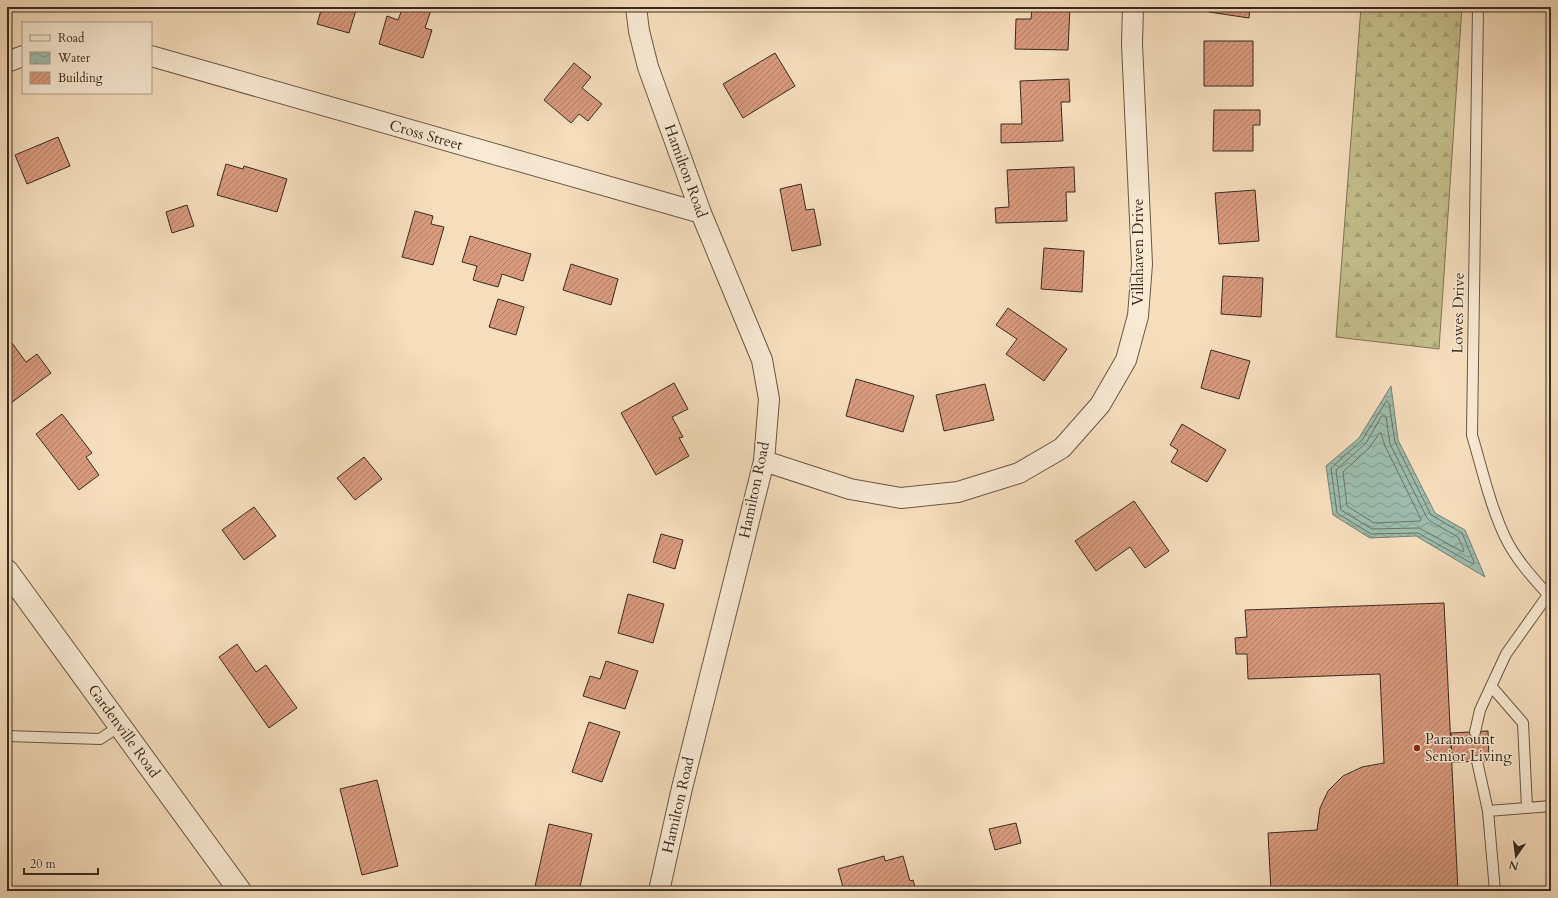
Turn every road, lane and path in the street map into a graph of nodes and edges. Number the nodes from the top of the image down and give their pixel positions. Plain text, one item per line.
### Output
1 (636, 7) edge
2 (1133, 7) edge
3 (1478, 7) edge
4 (22, 56) edge
5 (152, 56) edge
6 (7, 62) edge
7 (701, 213) junction
8 (764, 461) junction
9 (7, 571) edge
10 (1550, 596) edge
11 (1491, 686) junction
12 (120, 726) junction
13 (1475, 732) dead end
14 (7, 736) edge
15 (1476, 761) dead end
16 (1551, 806) edge
17 (1528, 808) junction
18 (1488, 811) junction
19 (240, 891) edge
20 (659, 891) edge
21 (1495, 891) edge

1 - 7 street, Hamilton Road
2 - 8 street, Villahaven Drive
3 - 10 lane, Lowes Drive
4 - 6 street
5 - 7 street, Cross Street
7 - 8 street, Hamilton Road
8 - 20 street, Hamilton Road
9 - 12 street, Gardenville Road
10 - 11 lane
11 - 13 lane
11 - 17 lane
12 - 14 lane
12 - 19 street, Gardenville Road
15 - 18 lane
16 - 17 lane
17 - 18 lane
18 - 21 lane

